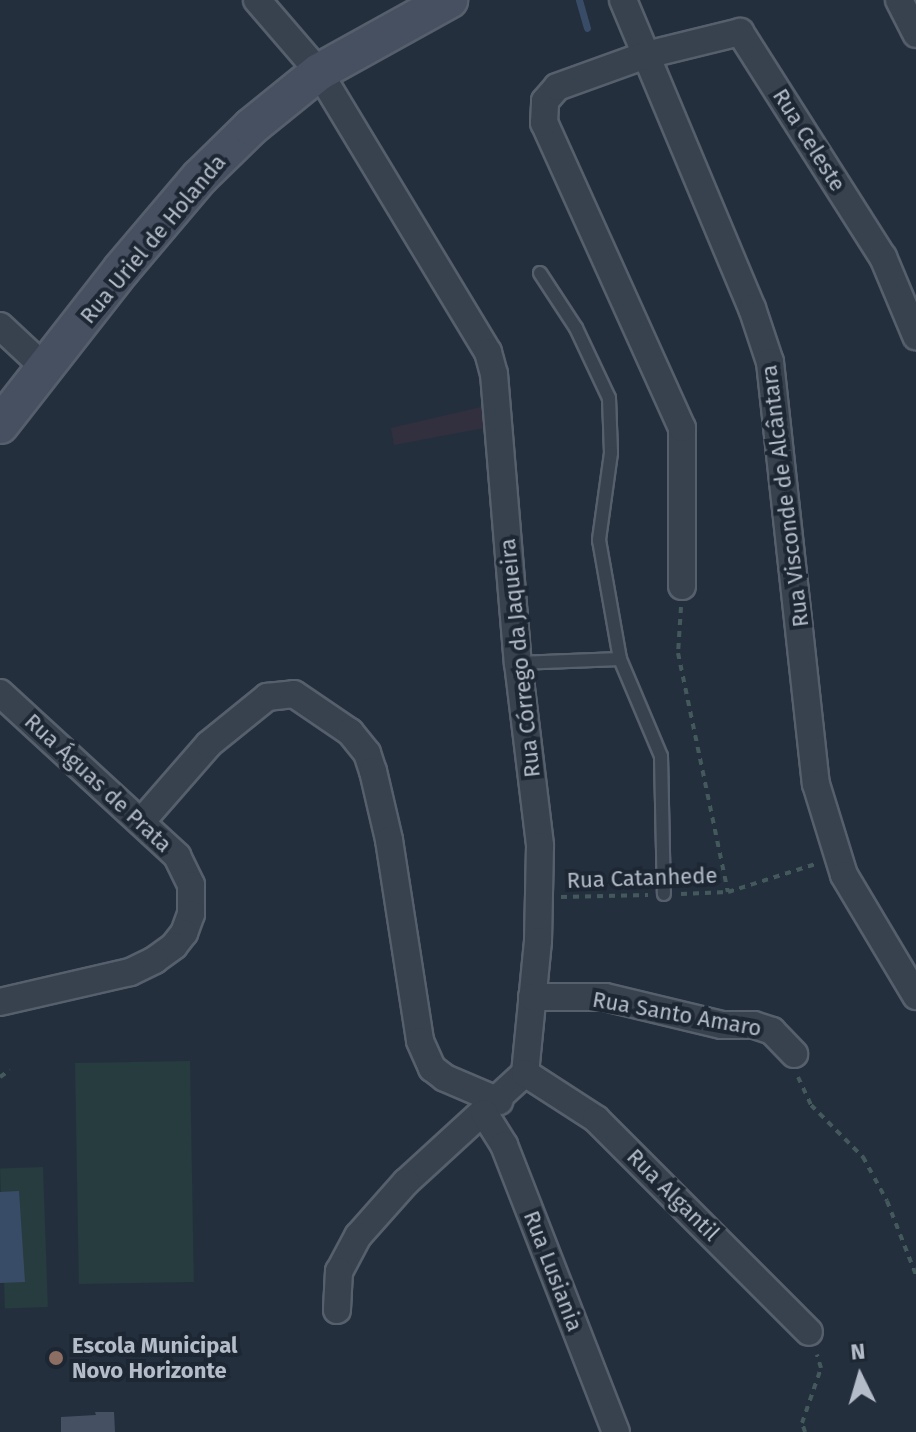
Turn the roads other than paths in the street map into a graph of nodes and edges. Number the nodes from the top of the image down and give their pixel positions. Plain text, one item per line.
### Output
1 (257, 0) edge
2 (449, 0) edge
3 (623, 0) edge
4 (899, 0) edge
5 (916, 34) edge
6 (646, 55) junction
7 (319, 72) junction
8 (540, 273) dead end
9 (0, 326) edge
10 (916, 336) edge
11 (46, 369) junction
12 (0, 425) edge
13 (682, 586) road end
14 (620, 659) junction
15 (518, 663) junction
16 (0, 693) edge
17 (141, 822) junction
18 (664, 894) road end
19 (916, 996) edge
20 (532, 997) junction
21 (0, 1002) edge
22 (794, 1054) road end
23 (525, 1073) junction
24 (492, 1107) junction
25 (337, 1310) dead end
26 (809, 1332) road end
27 (616, 1432) edge

1 - 7 street, Rua Córrego da Jaqueira
2 - 7 main road, Rua Uriel de Holanda
3 - 6 street, Rua Visconde de Alcântara
4 - 5 street
6 - 10 street, Rua Celeste
6 - 13 street
6 - 19 street, Rua Visconde de Alcântara
7 - 11 main road, Rua Uriel de Holanda
7 - 15 street, Rua Córrego da Jaqueira
8 - 14 lane
9 - 11 street
11 - 12 main road, Rua Uriel de Holanda
14 - 15 lane
14 - 18 lane
15 - 20 street, Rua Córrego da Jaqueira
16 - 17 street, Rua Águas de Prata
17 - 21 street, Rua Águas de Prata
17 - 24 street
20 - 22 street, Rua Santo Amaro
20 - 23 street, Rua Córrego da Jaqueira
23 - 24 street
23 - 26 street, Rua Algantil
24 - 25 street
24 - 27 street, Rua Lusiania

